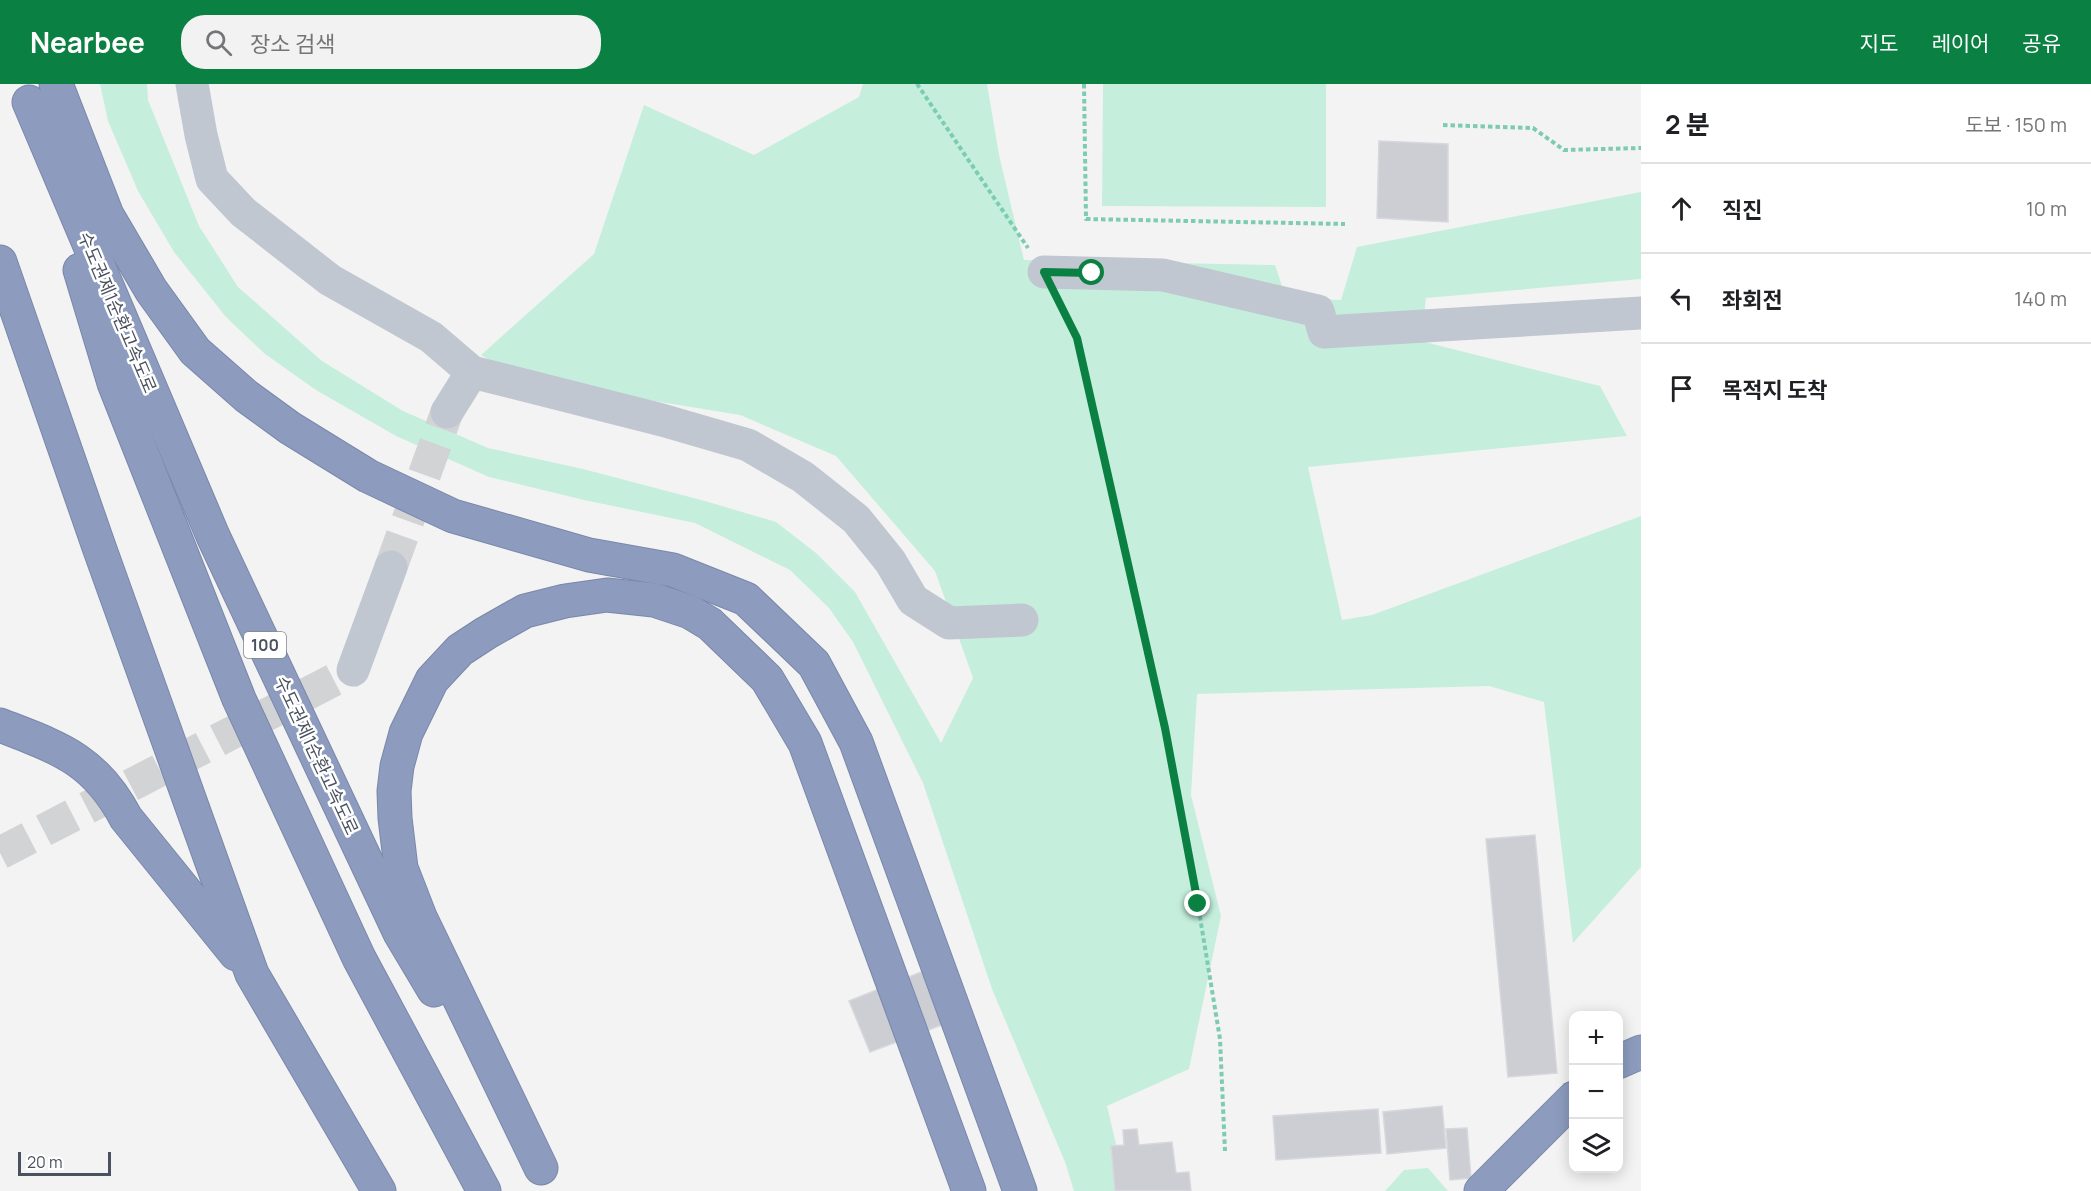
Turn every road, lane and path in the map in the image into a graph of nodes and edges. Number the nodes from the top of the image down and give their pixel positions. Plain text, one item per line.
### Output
1 (56, 84) edge
2 (192, 84) edge
3 (917, 84) edge
4 (1084, 84) edge
5 (26, 93) edge
6 (1443, 125) dead end
7 (1641, 148) edge
8 (1346, 224) dead end
9 (0, 262) edge
10 (1044, 272) junction
11 (1641, 313) edge
12 (472, 372) junction
13 (447, 412) tunnel mouth
14 (391, 567) tunnel mouth
15 (1022, 620) dead end
16 (353, 670) tunnel mouth
17 (0, 725) edge
18 (252, 974) junction
19 (1641, 1052) edge
20 (1623, 1060) edge
21 (1569, 1104) edge
22 (1569, 1106) edge
23 (1225, 1151) dead end
24 (548, 1180) edge
25 (380, 1191) edge
26 (484, 1191) edge
27 (969, 1191) edge
28 (1020, 1191) edge
29 (1481, 1191) edge
30 (1508, 1191) edge

1 - 28 highway
2 - 12 street
3 - 10 path
4 - 8 path
5 - 24 highway, 수도권제1순환고속도로 / 100
5 - 26 highway, 수도권제1순환고속도로 / 100
6 - 7 path
9 - 18 highway
10 - 11 street
10 - 23 path
12 - 13 street
12 - 15 street
14 - 16 street
17 - 18 highway
18 - 25 highway
19 - 20 highway
21 - 29 highway
22 - 30 highway
24 - 27 highway

